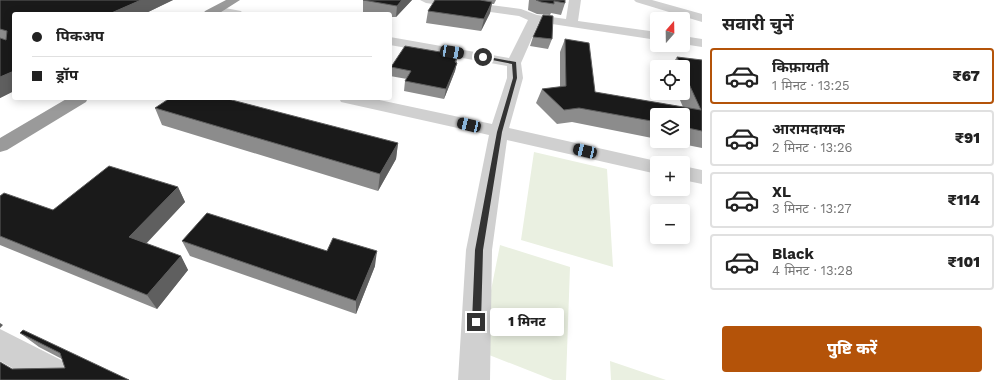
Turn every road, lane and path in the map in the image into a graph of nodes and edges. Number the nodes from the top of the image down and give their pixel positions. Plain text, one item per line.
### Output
1 (234, 0) edge
2 (246, 0) edge
3 (426, 0) edge
4 (575, 0) edge
5 (640, 0) edge
6 (213, 12) edge
7 (229, 12) edge
8 (535, 18) junction
9 (702, 18) edge
10 (570, 23) junction
11 (650, 35) edge
12 (392, 41) edge
13 (690, 41) edge
14 (702, 43) edge
15 (514, 63) junction
16 (58, 100) edge
17 (77, 100) edge
18 (356, 100) edge
19 (499, 132) junction
20 (0, 133) edge
21 (0, 146) edge
22 (650, 165) edge
23 (690, 174) edge
24 (702, 177) edge
25 (0, 344) edge
26 (65, 380) edge
27 (474, 380) edge

1 - 6 highway
2 - 7 highway
3 - 8 street
4 - 10 street
5 - 9 street
8 - 10 street
8 - 15 street
10 - 11 street
12 - 15 street
13 - 14 street
15 - 19 street
16 - 20 highway
17 - 21 highway
18 - 19 street
19 - 22 street
19 - 27 street
23 - 24 street
25 - 26 street

